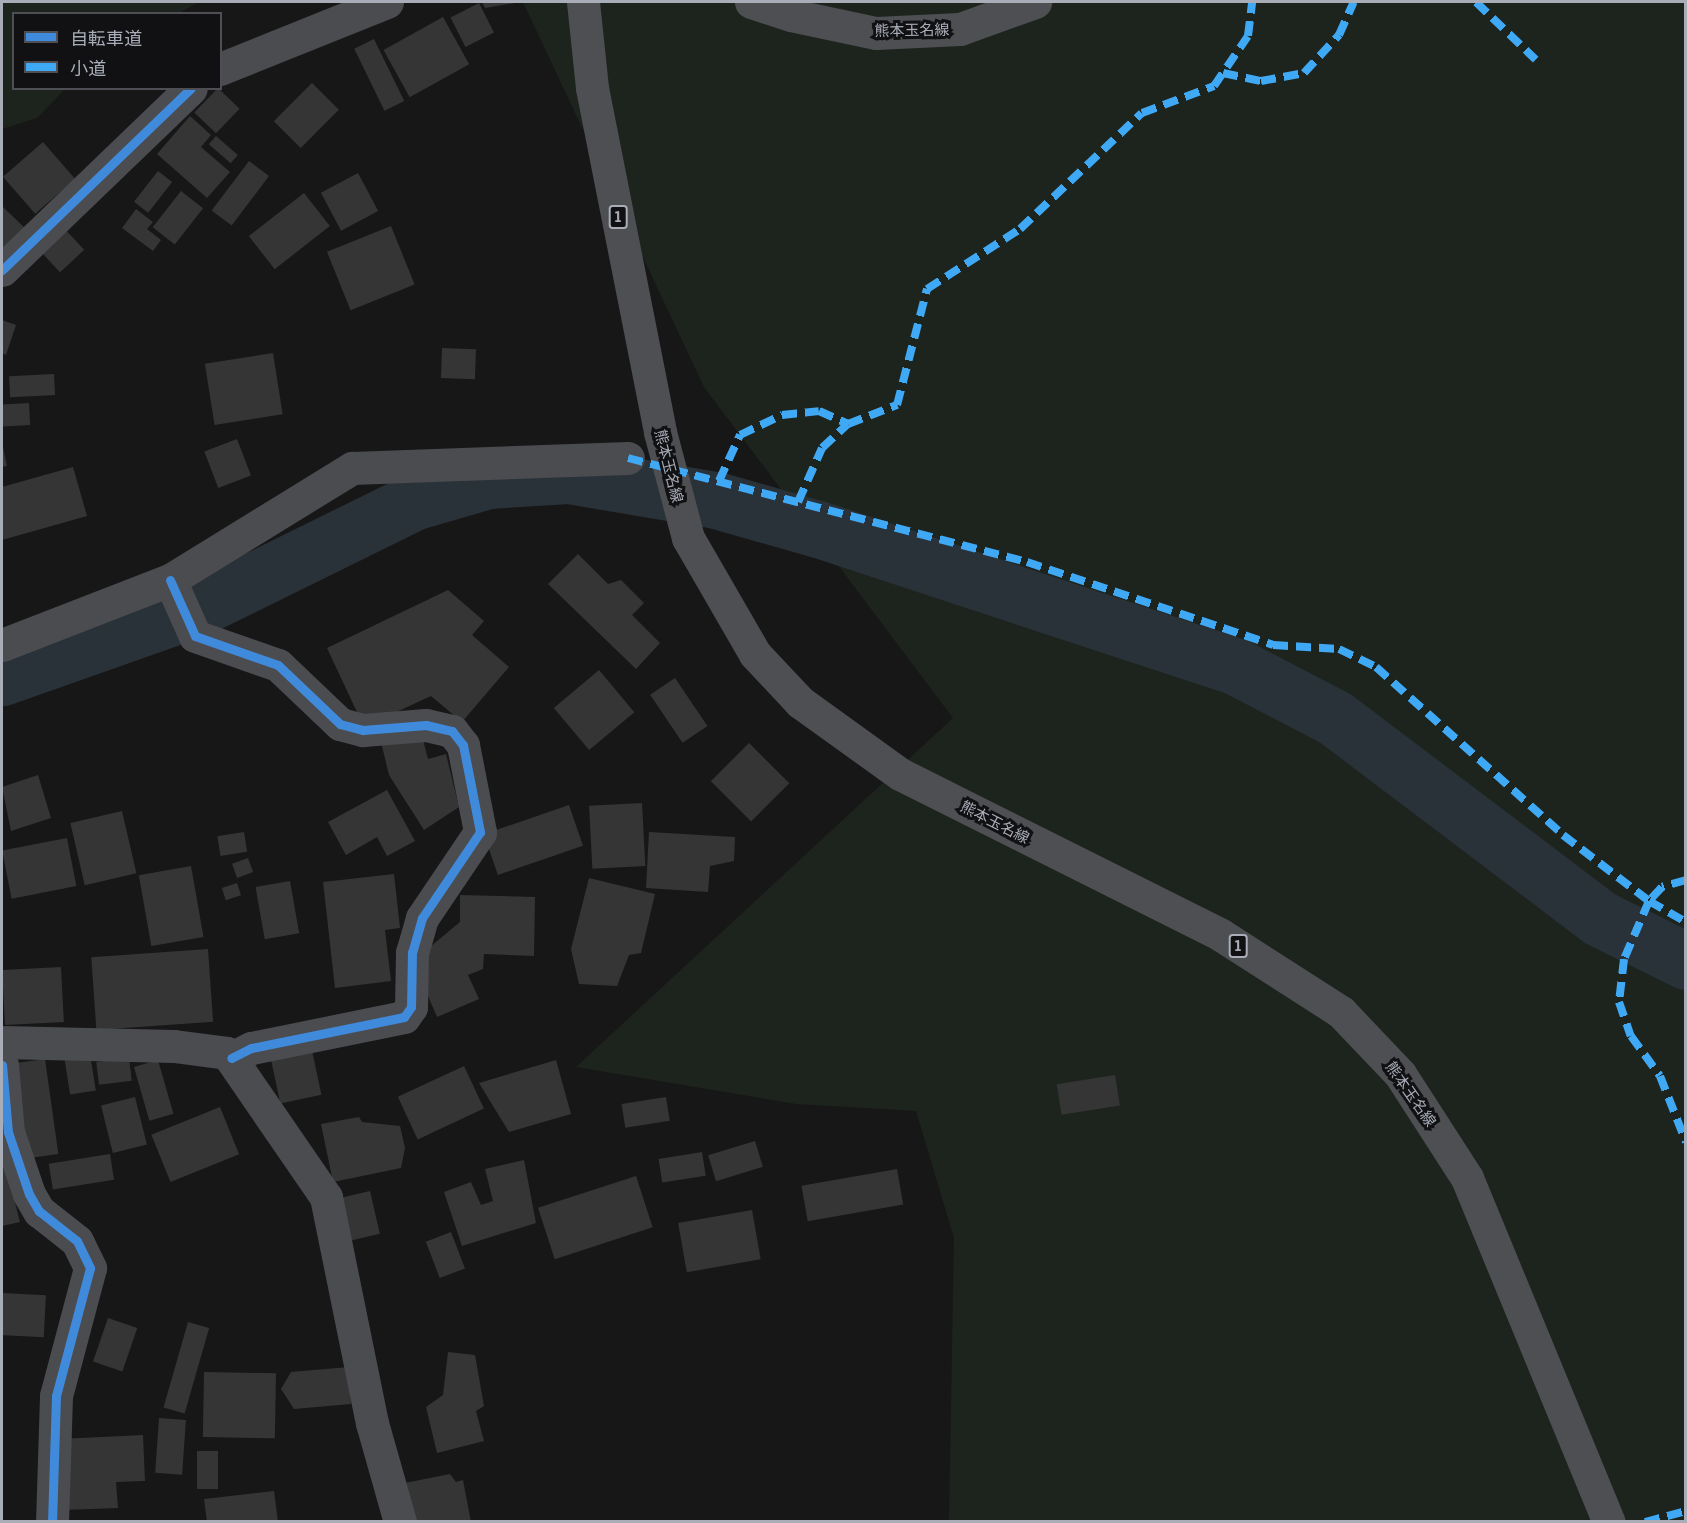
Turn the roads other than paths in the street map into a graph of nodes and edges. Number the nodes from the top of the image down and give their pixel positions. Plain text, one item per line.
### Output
1 (387, 2) edge
2 (583, 2) edge
3 (751, 2) edge
4 (1035, 2) edge
5 (222, 68) edge
6 (189, 90) edge
7 (2, 270) edge
8 (628, 458) dead end
9 (173, 587) junction
10 (3, 639) edge
11 (2, 1042) edge
12 (231, 1058) junction
13 (2, 1065) edge
14 (52, 1521) edge
15 (400, 1521) edge
16 (1609, 1521) edge

1 - 5 street
2 - 16 main road, 熊本玉名線 / 1
3 - 4 main road, 熊本玉名線
6 - 7 street
8 - 9 street
9 - 10 street
9 - 12 street
11 - 12 street
12 - 15 street
13 - 14 street

